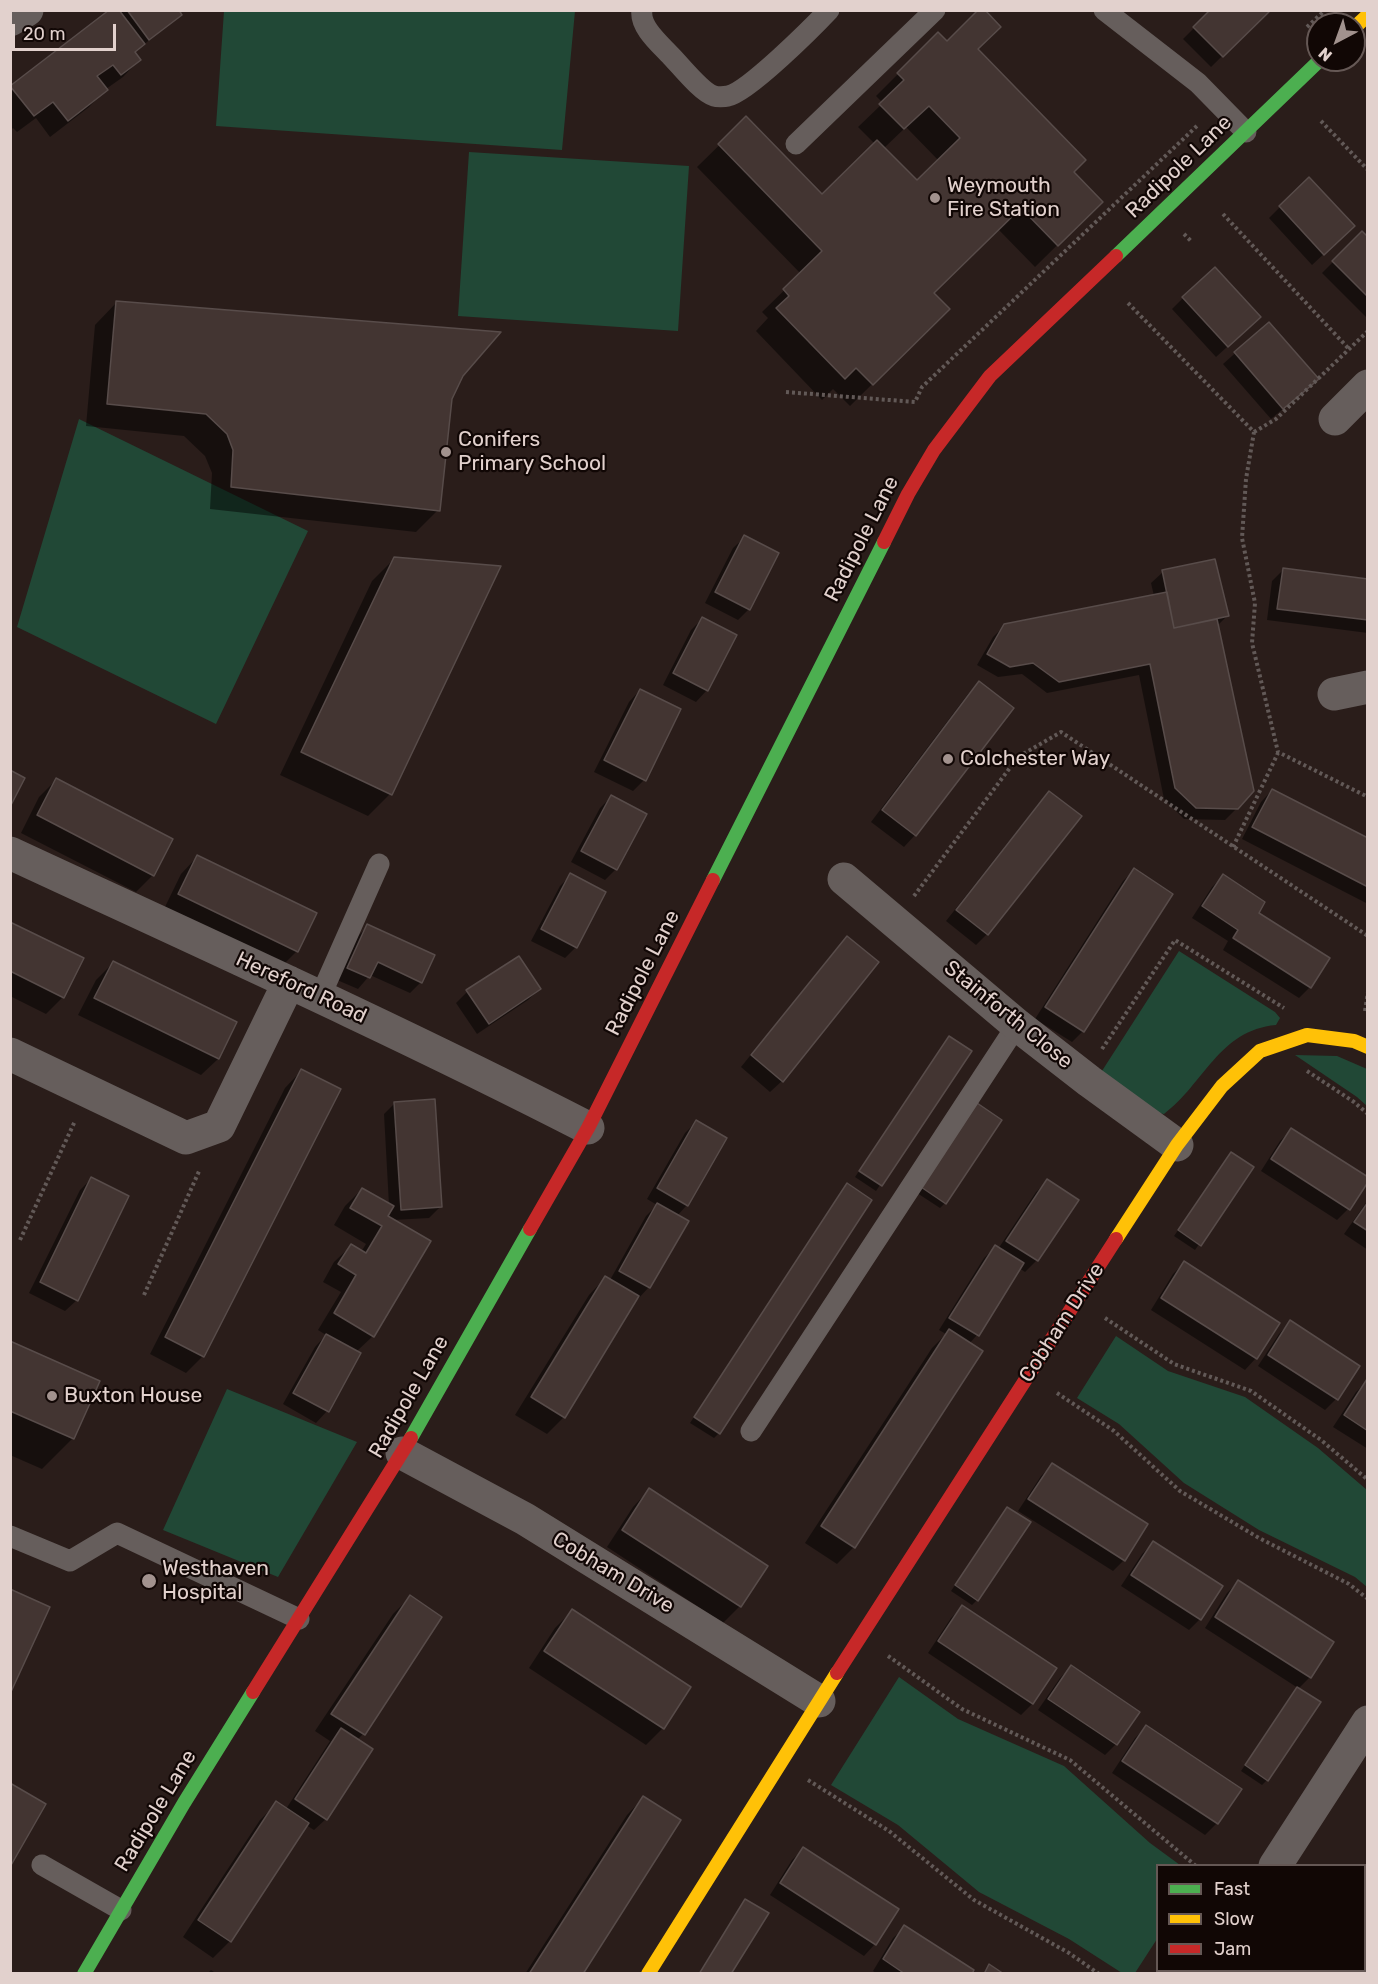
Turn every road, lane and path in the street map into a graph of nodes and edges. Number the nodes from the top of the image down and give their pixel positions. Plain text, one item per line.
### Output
1 (27, 10) edge
2 (642, 10) edge
3 (830, 10) edge
4 (935, 10) edge
5 (1104, 10) edge
6 (1324, 10) edge
7 (10, 20) edge
8 (1301, 32) dead end
9 (1308, 72) edge
10 (1219, 105) junction
11 (1321, 121) dead end
12 (1246, 132) junction
13 (796, 144) dead end
14 (1368, 170) edge
15 (1223, 213) dead end
16 (1128, 303) dead end
17 (1368, 331) edge
18 (1349, 349) junction
19 (1368, 386) edge
20 (786, 392) dead end
21 (1335, 419) dead end
22 (1254, 432) junction
23 (1368, 687) edge
24 (1334, 694) dead end
25 (1278, 752) junction
26 (1368, 797) edge
27 (1233, 847) junction
28 (10, 853) edge
29 (379, 864) dead end
30 (844, 879) dead end
31 (895, 922) junction
32 (1368, 936) edge
33 (289, 982) junction
34 (320, 997) junction
35 (1017, 1025) junction
36 (1291, 1040) junction
37 (1368, 1047) edge
38 (1270, 1048) junction
39 (10, 1054) edge
40 (1084, 1077) junction
41 (88, 1091) junction
42 (1368, 1114) edge
43 (219, 1126) junction
44 (588, 1128) junction
45 (1177, 1145) junction
46 (20, 1240) dead end
47 (144, 1295) dead end
48 (1078, 1300) junction
49 (1029, 1375) junction
50 (751, 1431) dead end
51 (402, 1453) junction
52 (1368, 1480) edge
53 (10, 1536) edge
54 (1368, 1599) edge
55 (299, 1619) junction
56 (861, 1636) junction
57 (819, 1701) junction
58 (1368, 1722) edge
59 (780, 1763) junction
60 (1194, 1864) edge
61 (1276, 1864) edge
62 (42, 1865) dead end
63 (121, 1910) junction
64 (84, 1974) edge
65 (648, 1974) edge
66 (1099, 1974) edge

1 - 7 street
2 - 3 lane
4 - 13 lane
5 - 10 lane
6 - 8 path
9 - 12 main road, Radipole Lane
10 - 12 lane
10 - 20 path
11 - 14 path
12 - 44 main road, Radipole Lane
15 - 18 path
16 - 22 path
17 - 18 path
18 - 22 path
19 - 21 street
22 - 25 path
23 - 24 street
25 - 26 path
25 - 27 path
27 - 31 path
27 - 32 path
28 - 33 street, Hereford Road
29 - 34 lane
30 - 31 street, Stainforth Close
31 - 35 street, Stainforth Close
33 - 34 street, Hereford Road
33 - 43 street
34 - 44 street, Hereford Road
35 - 40 street, Stainforth Close
35 - 50 lane
36 - 37 main road, Cobham Drive
36 - 38 main road, Cobham Drive
36 - 40 path
38 - 42 path
38 - 45 main road, Cobham Drive
39 - 41 street
40 - 45 street, Stainforth Close
41 - 43 street
41 - 46 path
43 - 47 path
44 - 51 main road, Radipole Lane
45 - 48 main road, Cobham Drive
48 - 49 main road, Cobham Drive
48 - 52 path
49 - 54 path
49 - 56 main road, Cobham Drive
51 - 55 main road, Radipole Lane
51 - 57 street, Cobham Drive
53 - 55 lane
55 - 63 main road, Radipole Lane
56 - 57 main road, Cobham Drive
56 - 60 path
57 - 59 main road, Cobham Drive
58 - 61 street
59 - 65 main road, Cobham Drive
59 - 66 path
62 - 63 lane
63 - 64 main road, Radipole Lane

